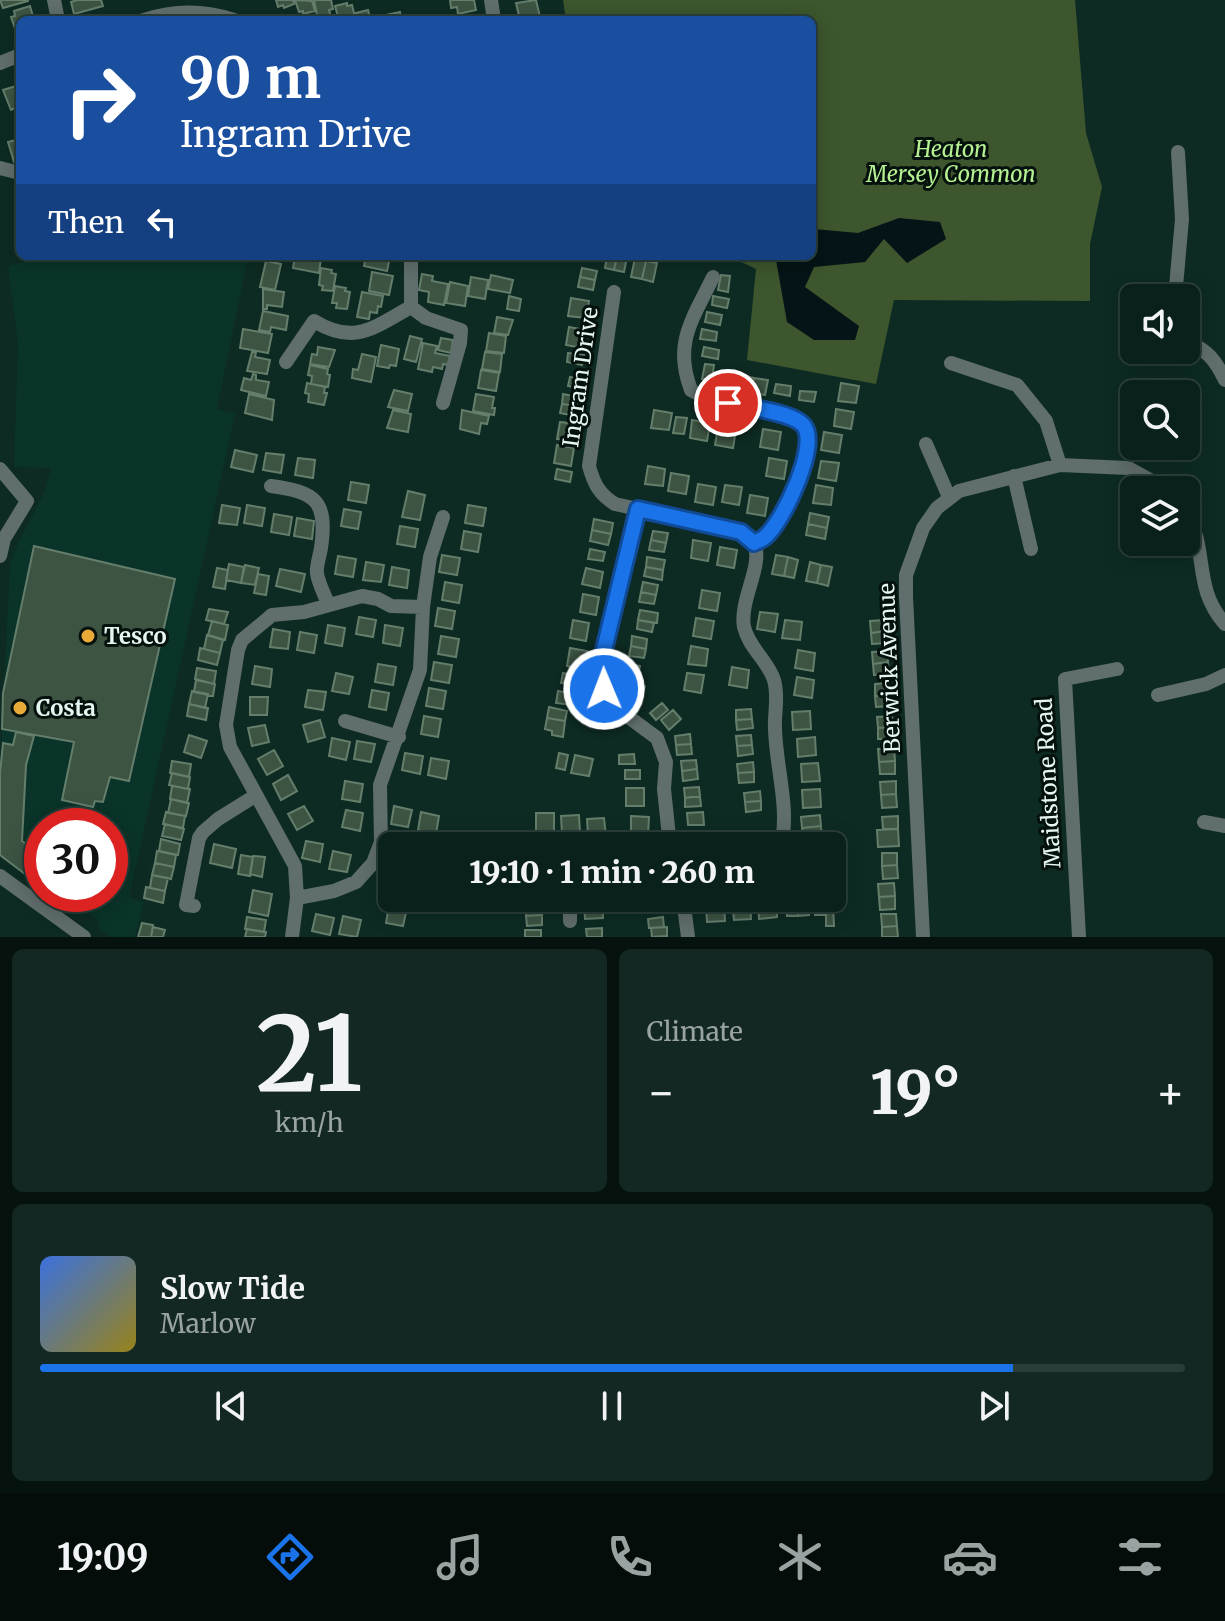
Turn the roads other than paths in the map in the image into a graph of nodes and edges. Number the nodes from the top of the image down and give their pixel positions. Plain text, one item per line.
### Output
1 (157, 16) edge
2 (222, 16) edge
3 (1178, 152) dead end
4 (411, 260) edge
5 (713, 277) dead end
6 (1176, 284) edge
7 (614, 292) dead end
8 (411, 307) junction
9 (1200, 347) edge
10 (286, 362) dead end
11 (951, 363) dead end
12 (1225, 380) edge
13 (443, 403) dead end
14 (926, 444) dead end
15 (1060, 465) junction
16 (0, 469) edge
17 (1014, 476) junction
18 (1143, 476) edge
19 (271, 486) dead end
20 (949, 497) junction
21 (638, 509) junction
22 (443, 517) dead end
23 (754, 543) junction
24 (1031, 549) dead end
25 (0, 556) edge
26 (1200, 556) edge
27 (328, 604) junction
28 (423, 607) junction
29 (1225, 624) edge
30 (1117, 669) dead end
31 (1225, 675) edge
32 (1158, 695) dead end
33 (345, 721) dead end
34 (399, 737) junction
35 (255, 796) junction
36 (1204, 822) dead end
37 (1225, 826) edge
38 (668, 832) edge
39 (782, 832) edge
40 (0, 876) edge
41 (297, 898) junction
42 (194, 906) dead end
43 (570, 912) edge
44 (685, 912) edge
45 (570, 921) dead end
46 (84, 937) edge
47 (292, 937) edge
48 (688, 937) edge
49 (923, 937) edge
50 (1079, 937) edge

1 - 2 street
3 - 6 street
4 - 8 street
5 - 23 street
7 - 21 street, Ingram Drive
8 - 10 street
8 - 13 street
9 - 12 street
11 - 15 street
14 - 20 street
15 - 17 street, Berwick Avenue
15 - 18 street, Berwick Avenue
16 - 25 street
17 - 20 street, Berwick Avenue
17 - 24 street
19 - 27 street
20 - 49 street, Berwick Avenue
21 - 23 street, Ingram Drive
21 - 38 street
22 - 28 street
23 - 39 street
26 - 29 street
27 - 28 street
27 - 35 street
28 - 34 street
30 - 50 street, Maidstone Road
31 - 32 street
33 - 34 street
34 - 41 street
35 - 41 street
35 - 42 street
36 - 37 street
40 - 46 street
41 - 47 street
43 - 45 street
44 - 48 street

